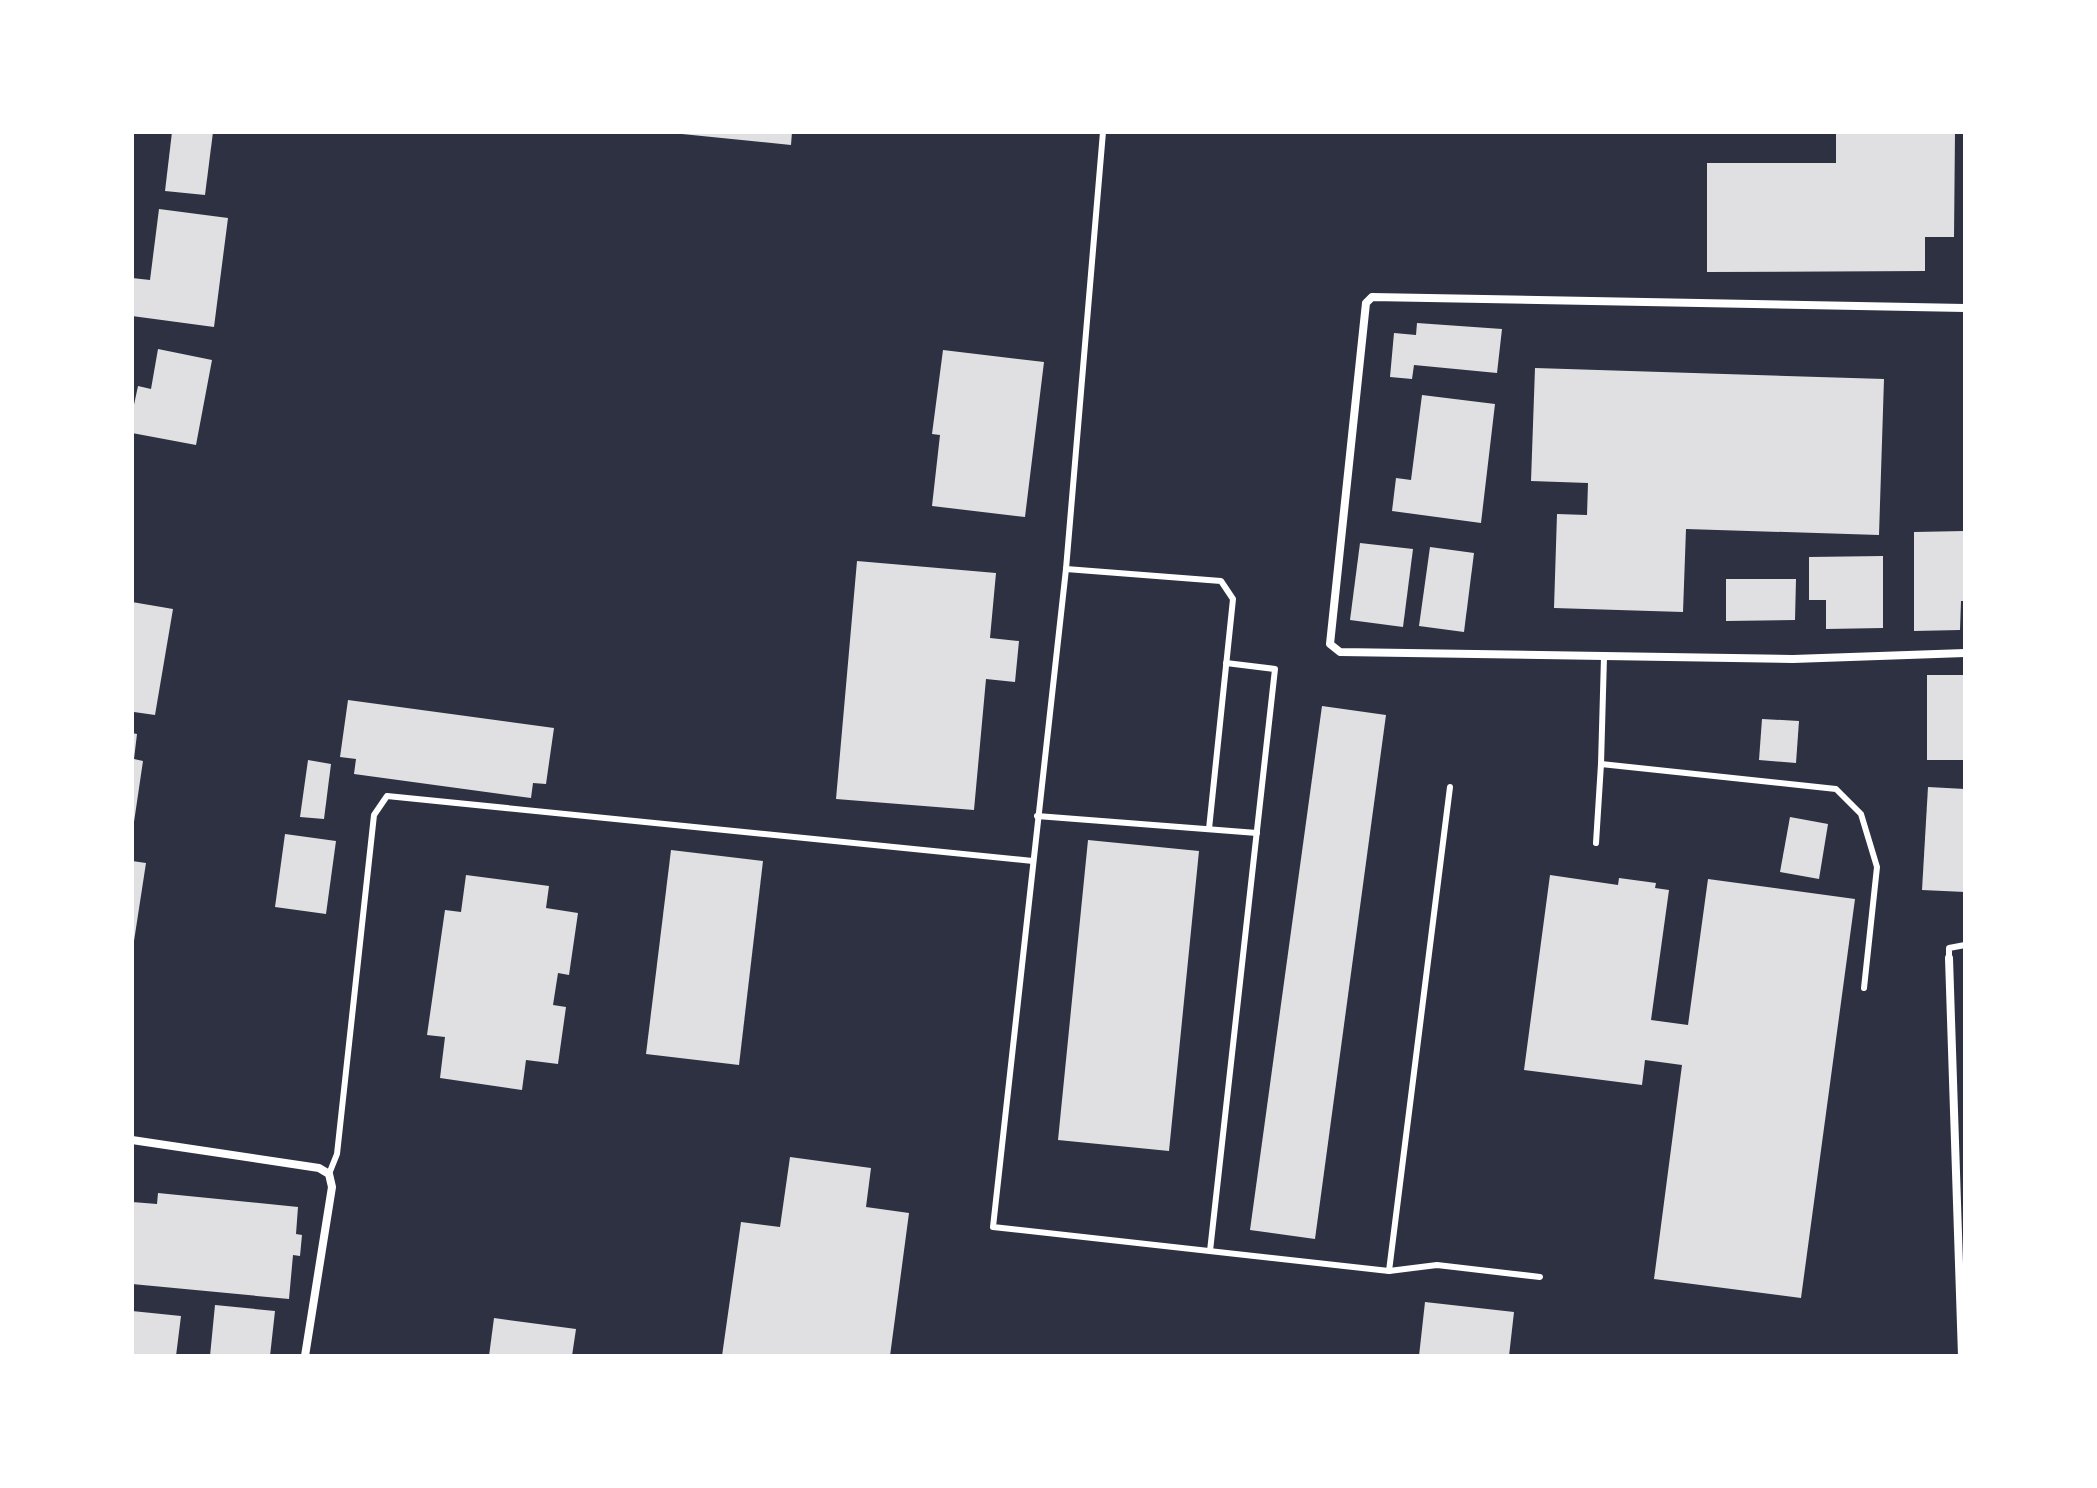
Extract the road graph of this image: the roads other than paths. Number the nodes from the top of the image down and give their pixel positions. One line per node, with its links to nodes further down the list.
1 (1103, 132): 3 (lane)
2 (1965, 308): 5 (street)
3 (1066, 569): 6 (lane); 9 (lane)
4 (1965, 653): 5 (street)
5 (1604, 657): 7 (lane)
6 (1226, 663): 10 (lane); 11 (lane)
7 (1601, 764): 12 (lane); 16 (lane)
8 (1450, 787): 20 (lane)
9 (1037, 816): 10 (lane); 13 (lane)
10 (1209, 829): 11 (lane)
11 (1257, 833): 19 (lane)
12 (1596, 843)
13 (1033, 861): 18 (lane); 19 (lane)
14 (1965, 945): 15 (lane)
15 (1949, 958): 23 (street)
16 (1864, 988)
17 (132, 1140): 18 (street)
18 (329, 1174): 22 (street)
19 (1210, 1251): 20 (lane)
20 (1389, 1271): 21 (lane)
21 (1540, 1277)
22 (305, 1356)
23 (1962, 1356)

